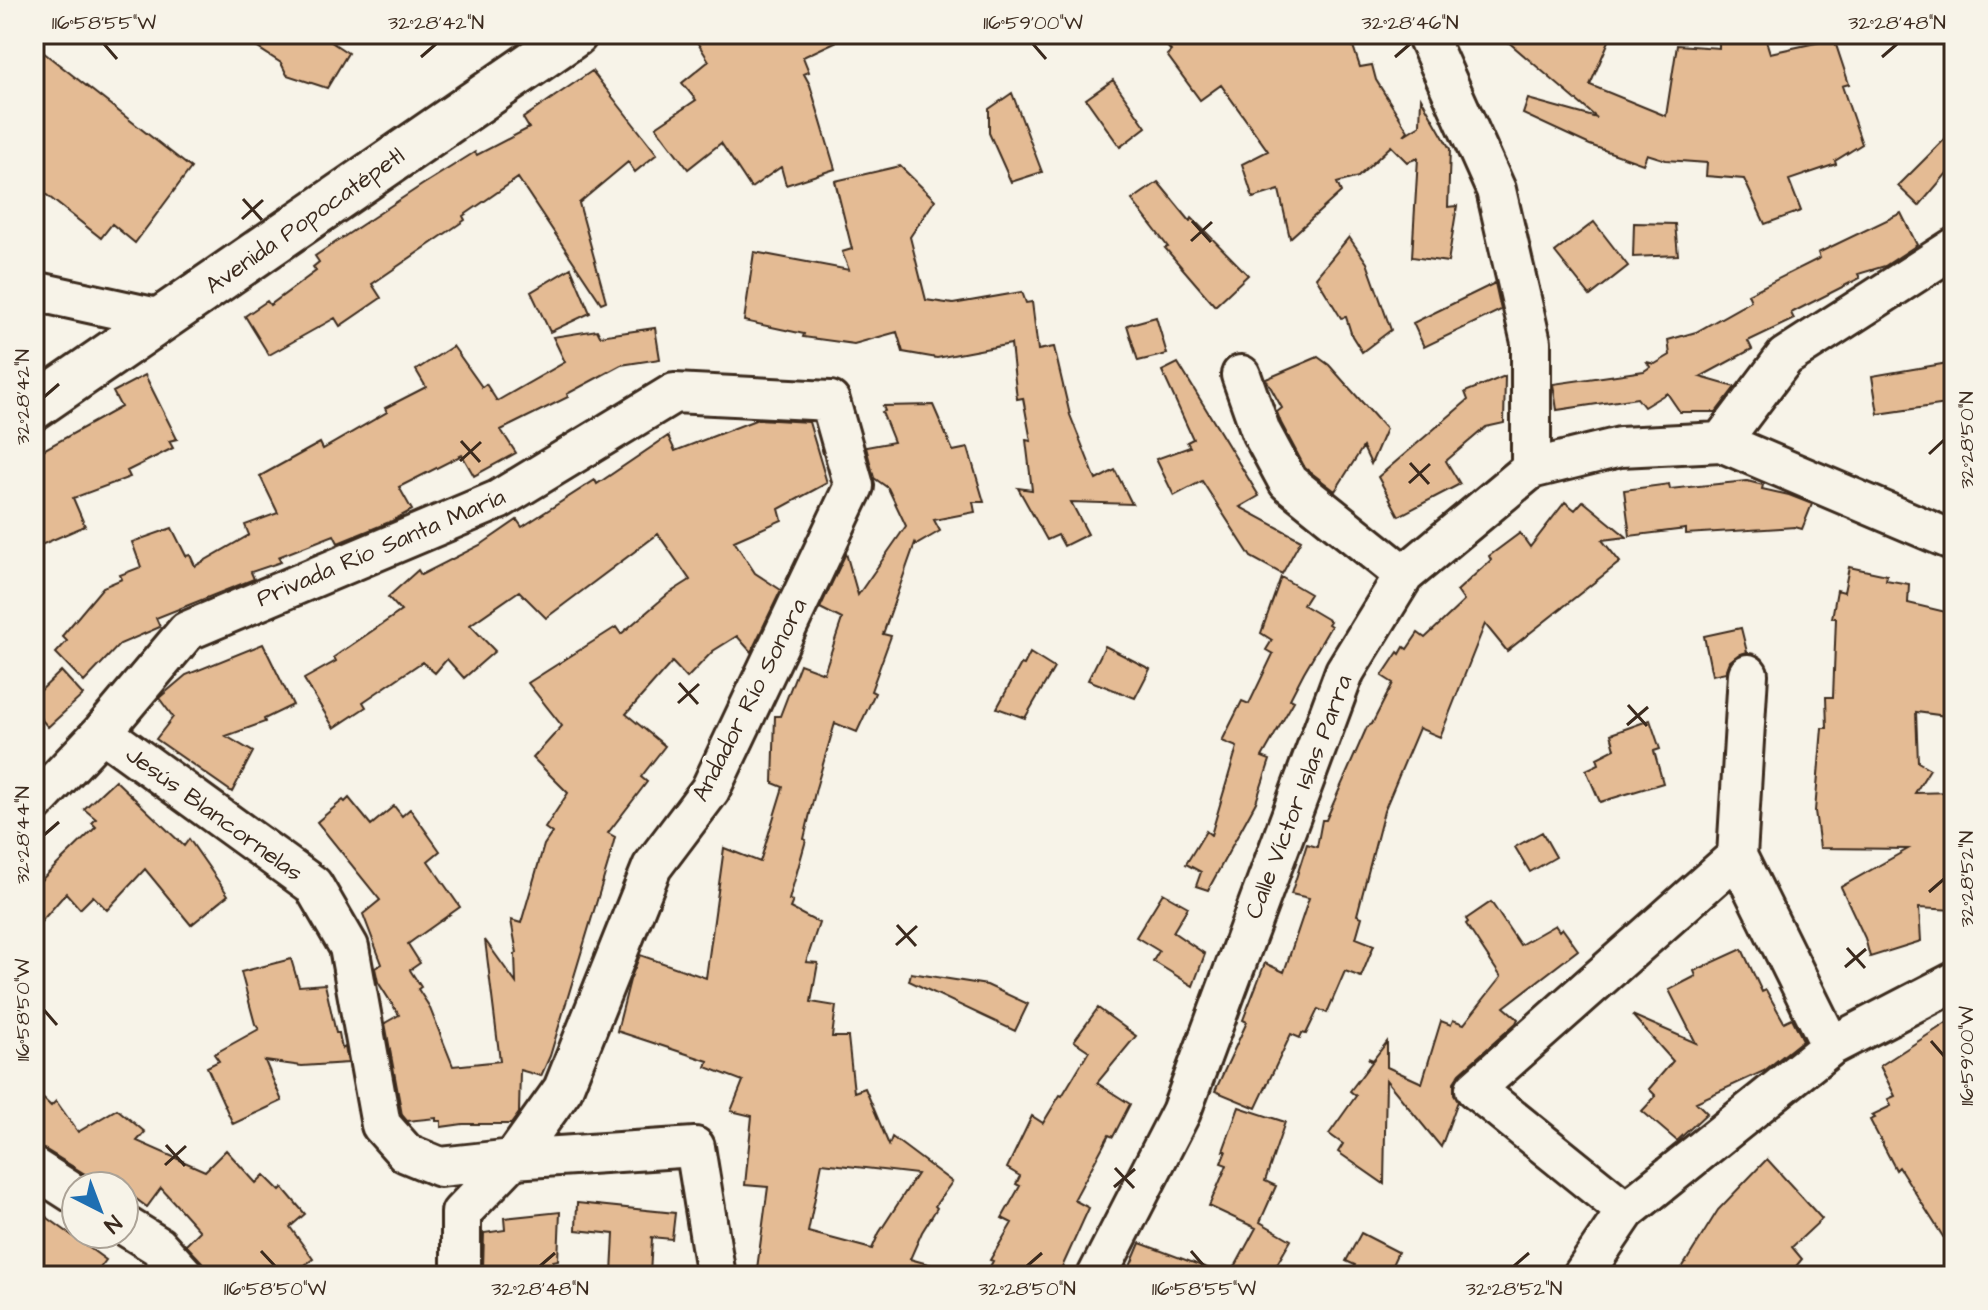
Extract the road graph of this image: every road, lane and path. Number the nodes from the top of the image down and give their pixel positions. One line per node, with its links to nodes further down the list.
1 (575, 34): 5 (main road, Avenida Popocatépetl)
2 (1426, 34): 10 (street)
3 (1954, 248): 9 (street)
4 (34, 291): 5 (street)
5 (162, 319): 8 (main road, Avenida Popocatépetl)
6 (1241, 375): 12 (street)
7 (830, 401): 14 (street, Privada Río Santa María); 19 (street, Andador Río Sonora)
8 (34, 407)
9 (1721, 442): 10 (street, Calle Víctor Islas Parra); 11 (street, Calle Víctor Islas Parra)
10 (1531, 469): 12 (street, Calle Víctor Islas Parra)
11 (1954, 541)
12 (1404, 575): 27 (street, Calle Víctor Islas Parra)
13 (1748, 674): 16 (street)
14 (102, 732): 15 (street, Privada Río Santa María); 19 (street, Jesús Blancornelas)
15 (34, 804)
16 (1737, 856): 18 (street); 22 (street)
17 (1954, 982): 18 (street)
18 (1831, 1046): 22 (street)
19 (513, 1159): 25 (street, Andador Río Sonora); 26 (street, Jesús Blancornelas)
20 (34, 1168): 21 (street)
21 (60, 1185)
22 (1626, 1211): 28 (street)
23 (140, 1235): 24 (street)
24 (185, 1276)
25 (461, 1276)
26 (716, 1276)
27 (1097, 1276)
28 (1582, 1276)

